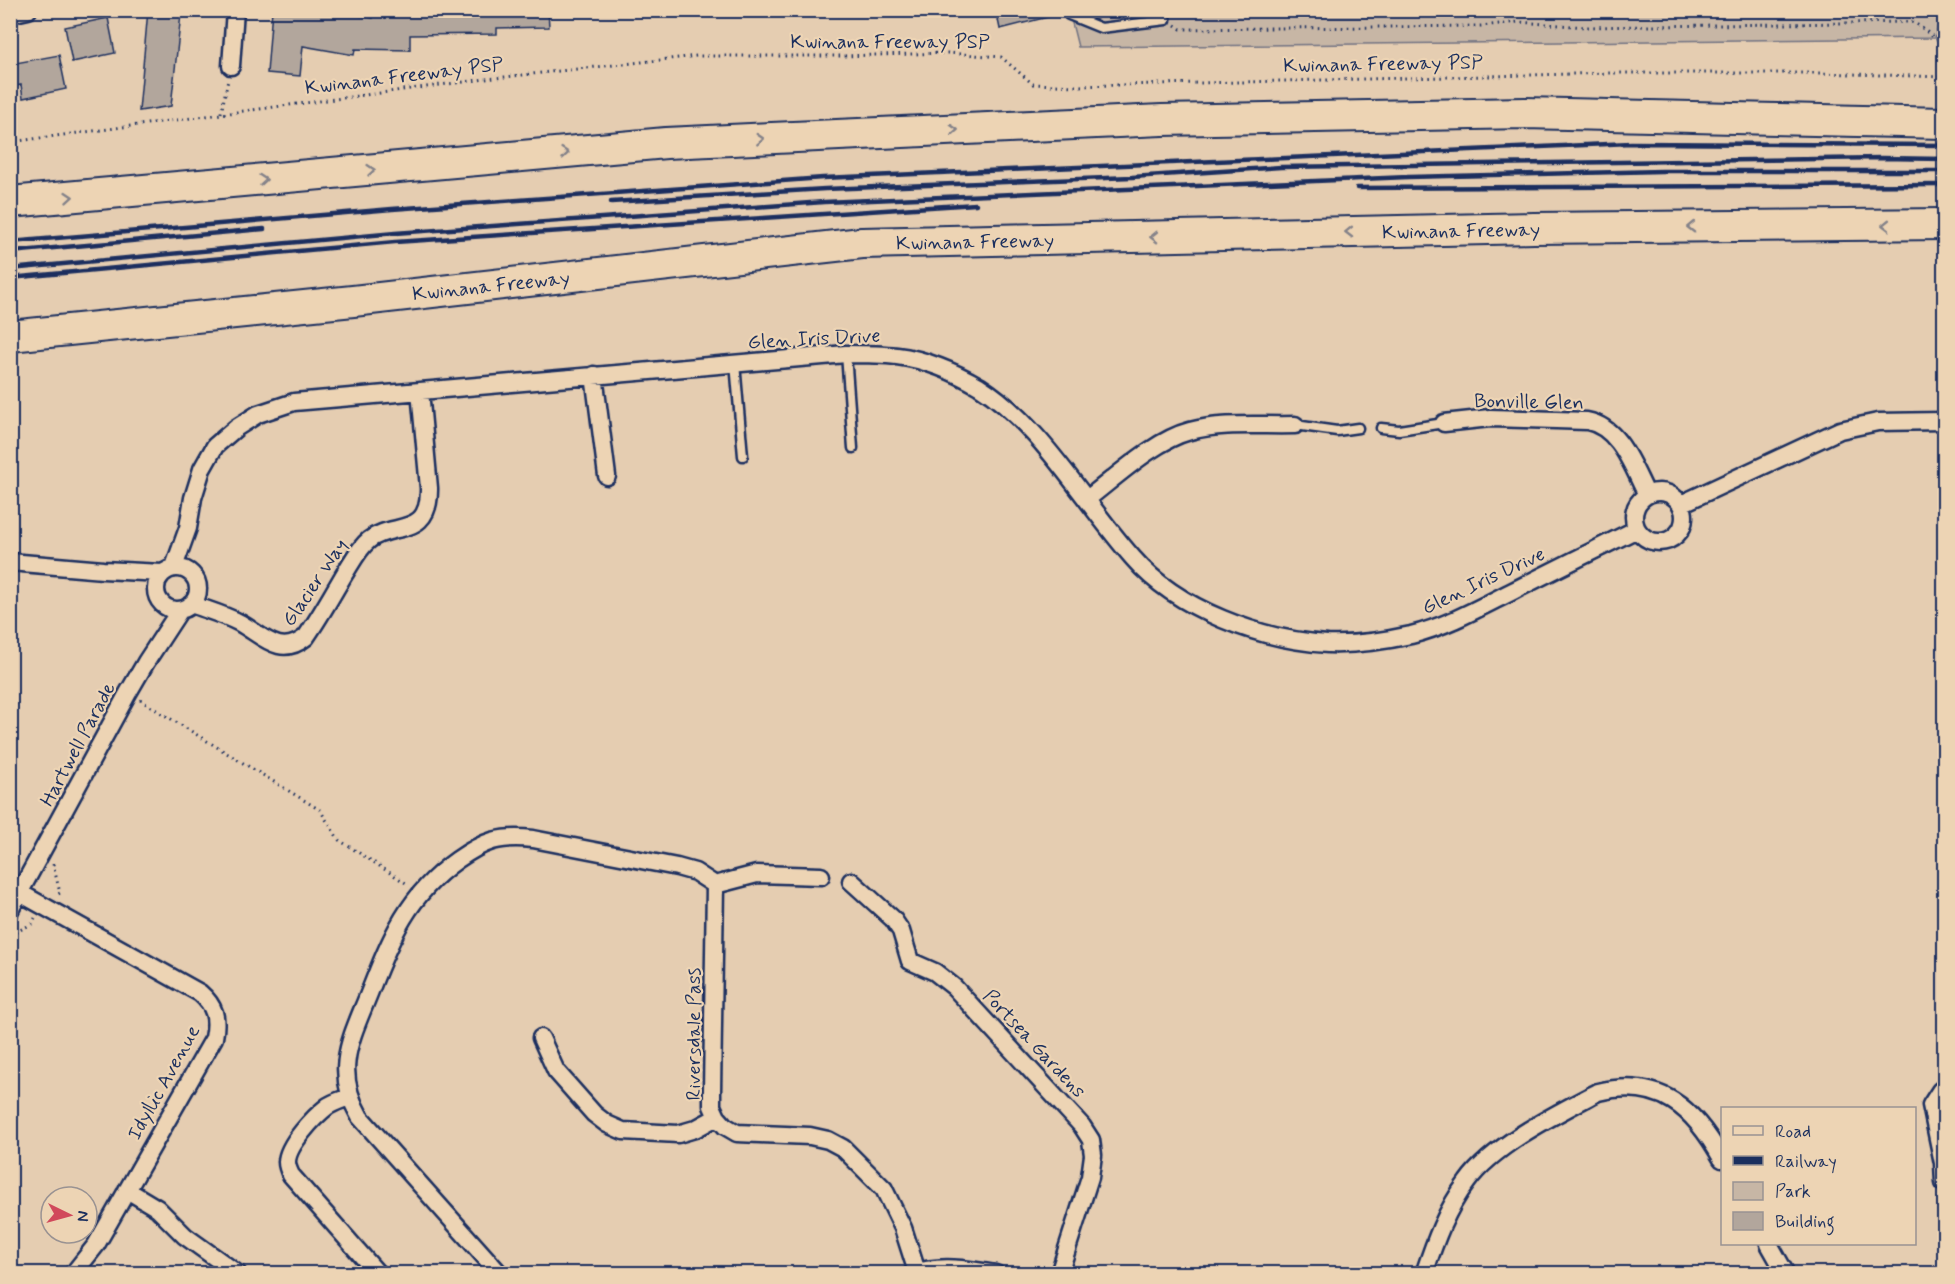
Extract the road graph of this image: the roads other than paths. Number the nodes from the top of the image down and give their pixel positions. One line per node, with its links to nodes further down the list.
1 (28, 10): 4 (street)
2 (236, 10): 6 (street)
3 (1067, 10): 5 (lane)
4 (10, 14)
5 (1166, 20)
6 (231, 66)
7 (1944, 123): 8 (highway, one-way to 7)
8 (10, 202)
9 (1944, 224): 10 (highway, Kwinana Freeway, one-way to 10)
10 (353, 301): 11 (highway, Kwinana Freeway); 12 (highway)
11 (10, 336)
12 (10, 349)
13 (846, 354): 14 (street, Glen Iris Drive); 22 (lane); 26 (street, Glen Iris Drive)
14 (735, 363): 15 (street, Glen Iris Drive); 23 (lane)
15 (594, 375): 16 (street, Glen Iris Drive); 24 (street)
16 (420, 391): 28 (street, Glen Iris Drive); 36 (street, Glacier Way)
17 (1944, 421): 27 (street)
18 (1444, 423): 21 (lane); 25 (street, Bonville Glen)
19 (1295, 425): 20 (lane); 26 (street)
20 (1358, 428)
21 (1381, 428)
22 (853, 448)
23 (743, 456)
24 (607, 476)
25 (1647, 495): 27 (street); 29 (street)
26 (1087, 499): 29 (street, Glen Iris Drive)
27 (1681, 504): 29 (street)
28 (188, 528): 32 (street); 33 (street)
29 (1637, 529)
30 (10, 562): 31 (street)
31 (103, 570): 32 (street); 34 (street)
32 (168, 570): 33 (street); 34 (street)
33 (195, 579): 35 (street); 36 (street, Glacier Way)
34 (156, 592): 35 (street)
35 (179, 607): 36 (street, Glacier Way); 40 (street, Hartwell Parade)
36 (221, 615)
37 (821, 876): 39 (street)
38 (851, 881): 56 (street, Portsea Gardens)
39 (715, 885): 44 (street); 45 (street, Riversdale Pass)
40 (20, 893): 41 (street, Hartwell Parade); 48 (street, Idyllic Avenue)
41 (10, 910)
42 (541, 1038): 45 (street)
43 (1944, 1088): 47 (street)
44 (350, 1096): 53 (street); 54 (street)
45 (717, 1117): 50 (street, Riversdale Pass)
46 (1721, 1157): 57 (street)
47 (1944, 1184)
48 (127, 1190): 51 (street, Idyllic Avenue); 52 (street)
49 (1770, 1245): 58 (street)
50 (914, 1273): 55 (street)
51 (73, 1274)
52 (238, 1274)
53 (378, 1274)
54 (500, 1274)
55 (996, 1274)
56 (1059, 1274)
57 (1424, 1274)
58 (1786, 1274)

